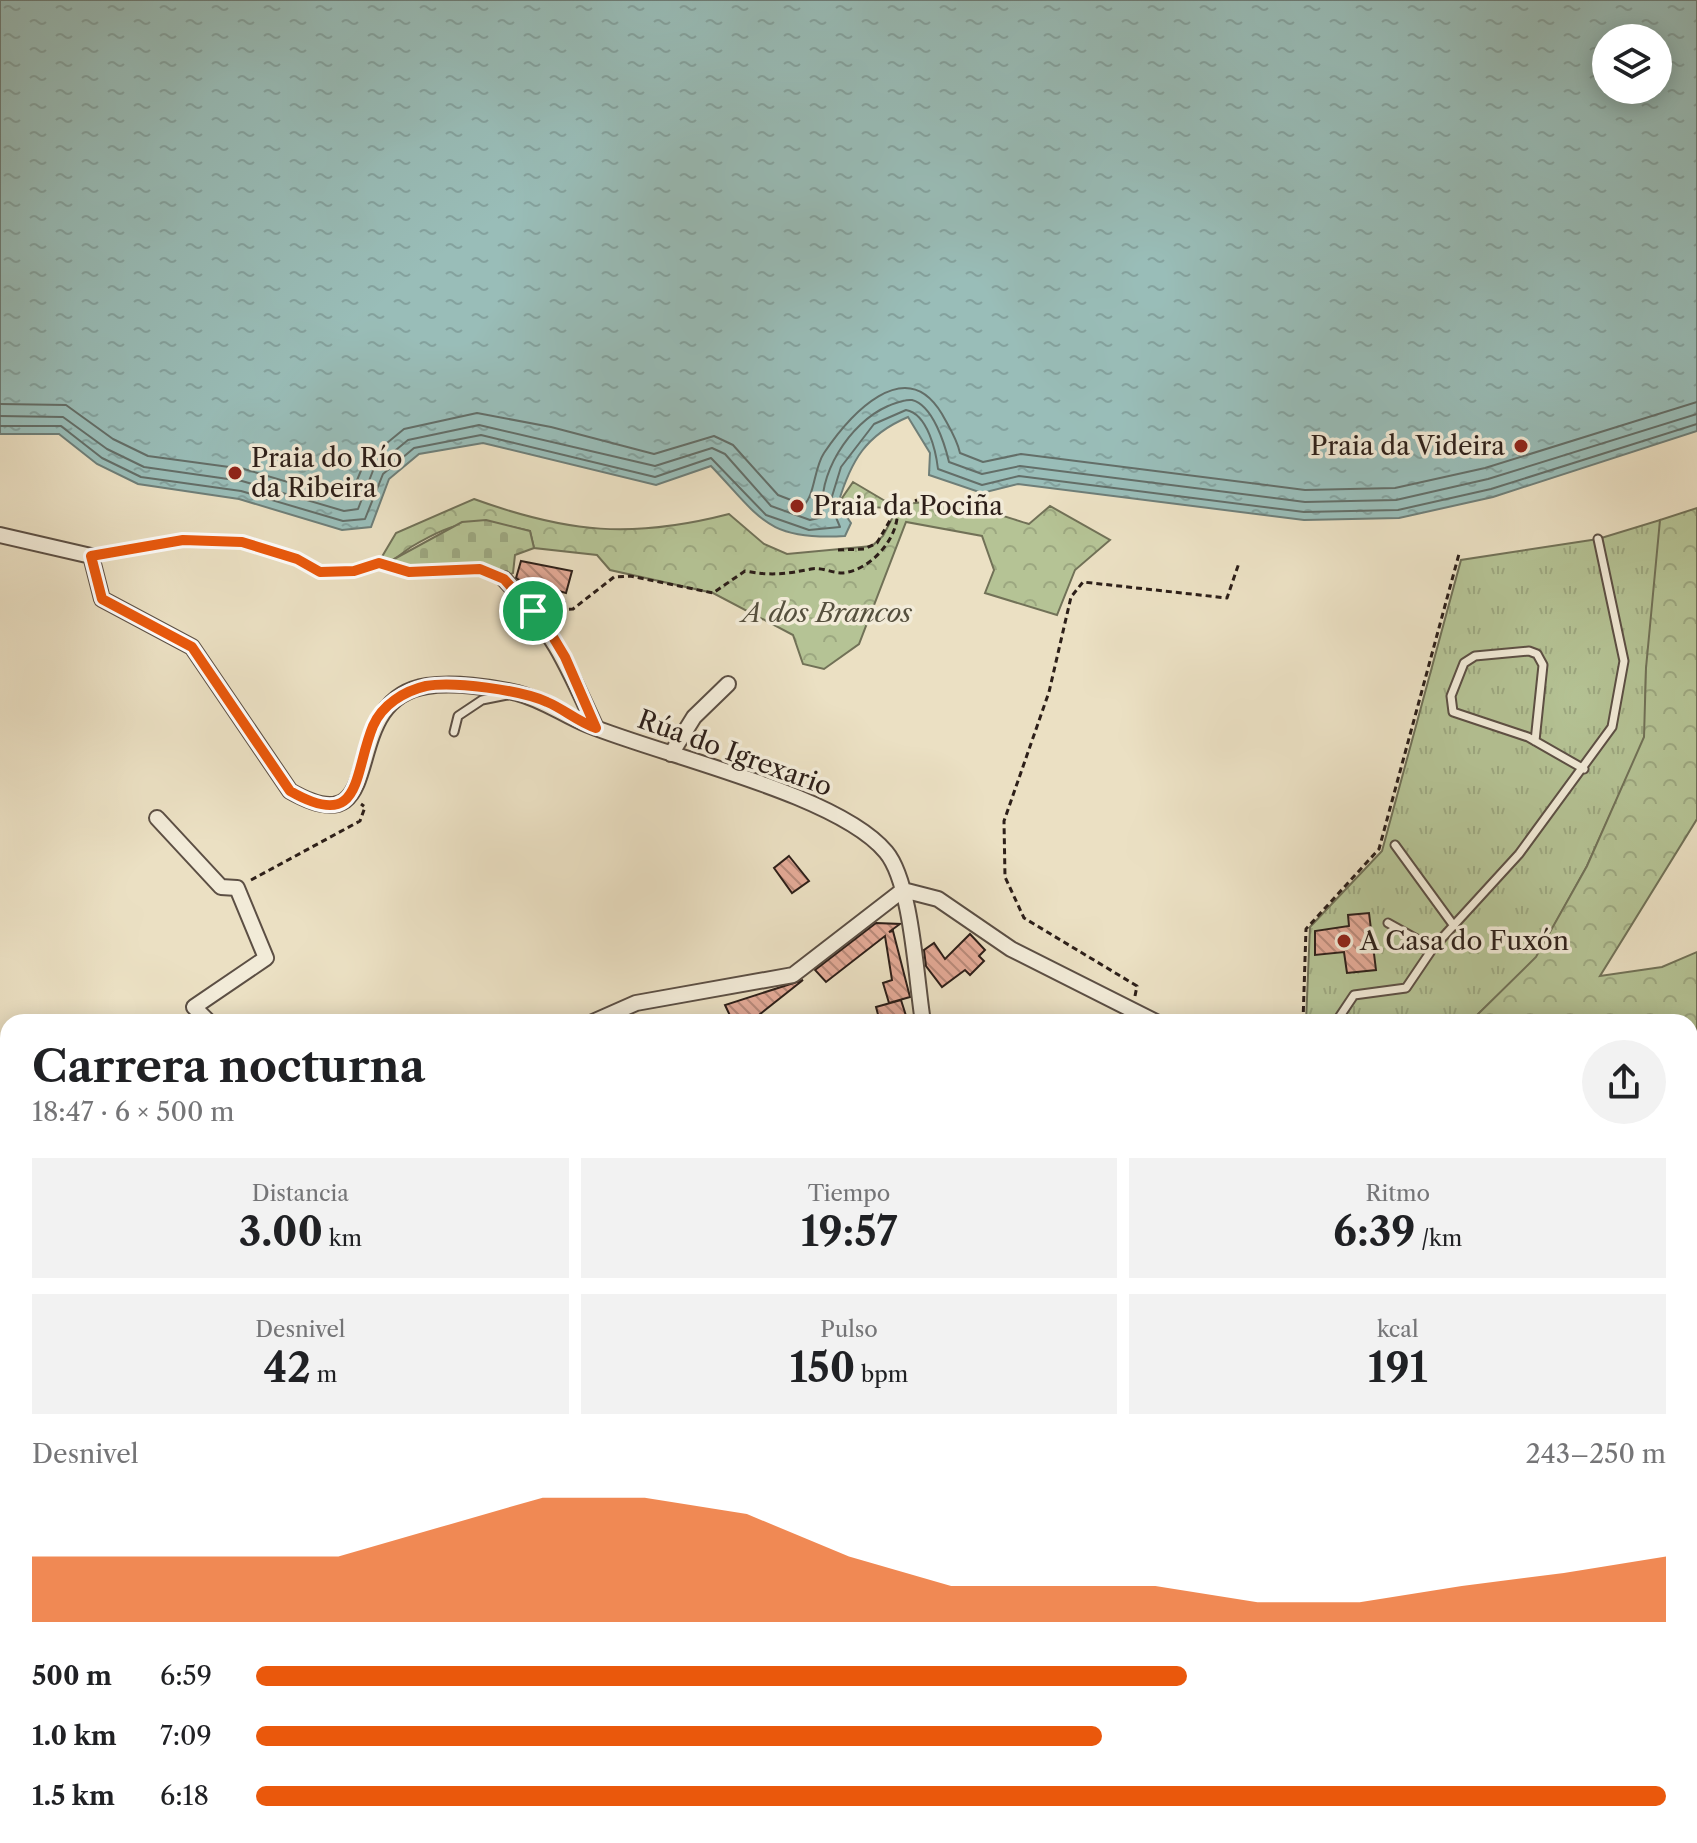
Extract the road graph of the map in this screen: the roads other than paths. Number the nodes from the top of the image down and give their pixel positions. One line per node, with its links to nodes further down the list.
1 (0, 535): 4 (street)
2 (1598, 539): 13 (lane)
3 (183, 540): 4 (lane)
4 (91, 556): 8 (street, Rúa do Igrexario)
5 (379, 563): 6 (lane)
6 (504, 579): 9 (street)
7 (728, 684): 12 (street)
8 (517, 693): 9 (street, Rúa do Igrexario); 10 (lane)
9 (596, 728): 12 (street, Rúa do Igrexario)
10 (454, 732)
11 (1535, 741): 11 (lane); 13 (lane)
12 (671, 754): 16 (street, Rúa do Igrexario)
13 (1584, 769): 18 (lane)
14 (157, 818): 20 (street)
15 (1395, 845): 18 (lane)
16 (903, 890): 21 (street); 22 (street, Rúa do Igrexario); 23 (street)
17 (1388, 923): 19 (lane)
18 (1454, 926): 19 (lane)
19 (1433, 948): 24 (lane)
20 (201, 1014)
21 (611, 1014)
22 (922, 1014)
23 (1143, 1014)
24 (1341, 1014)

